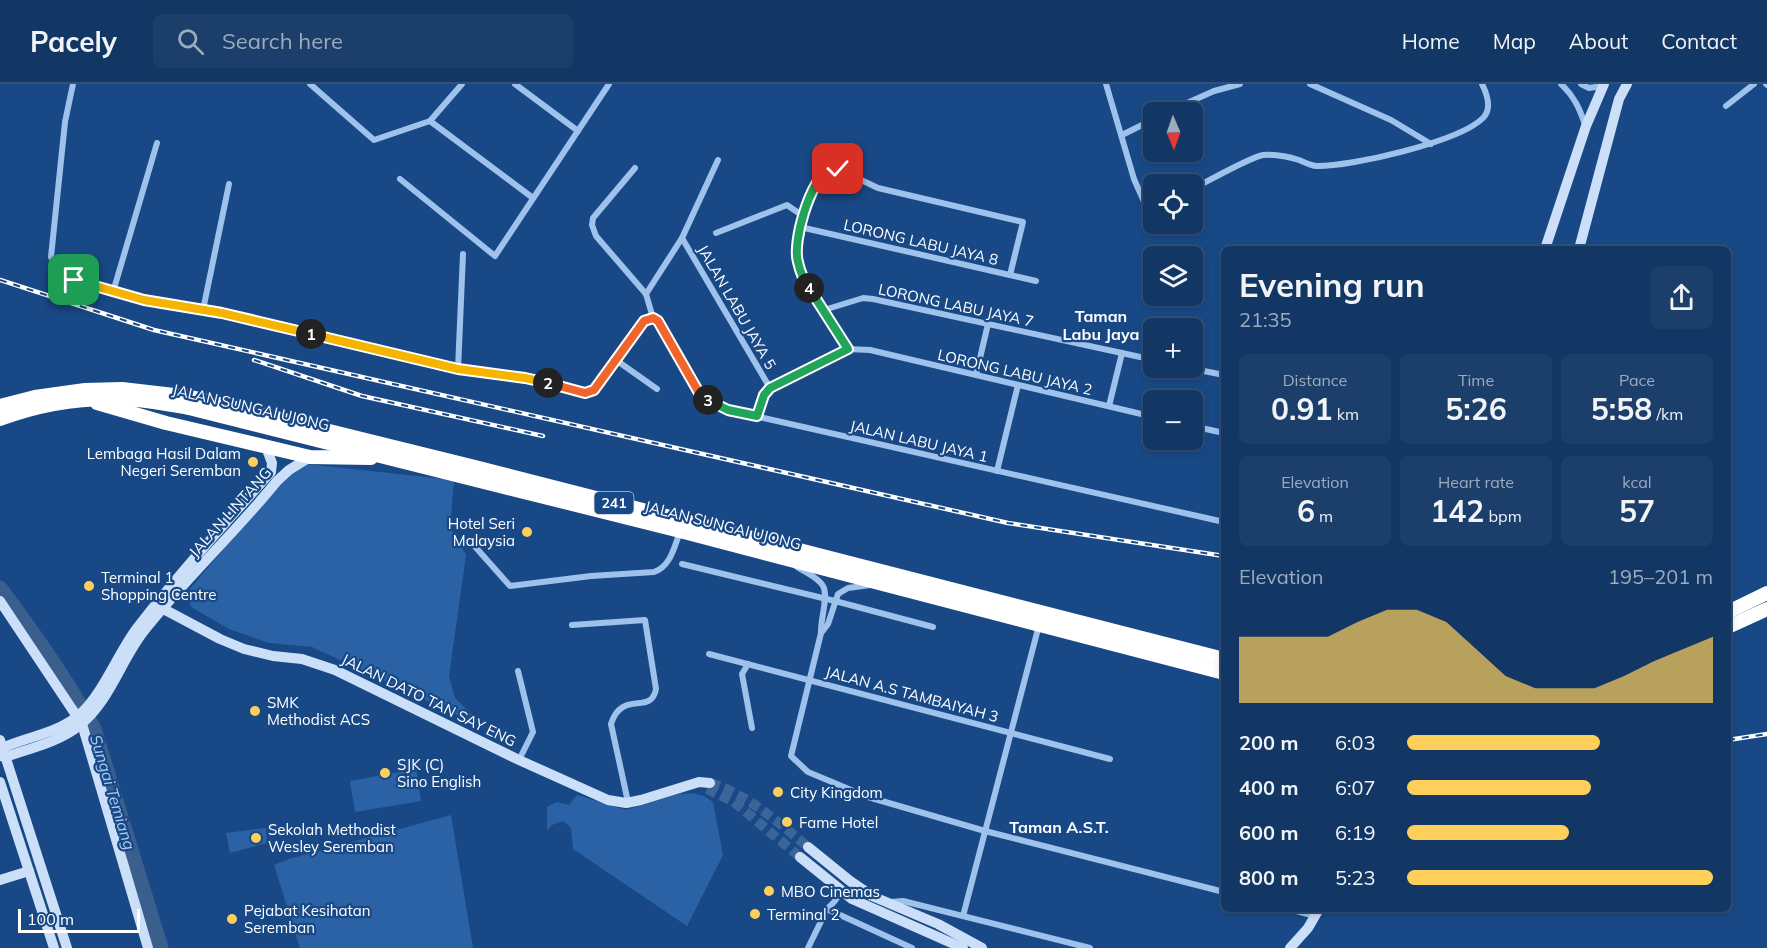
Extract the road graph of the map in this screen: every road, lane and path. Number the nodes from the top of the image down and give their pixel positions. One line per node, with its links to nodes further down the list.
1 (73, 84): 40 (street)
2 (311, 84): 17 (street)
3 (462, 84): 17 (street)
4 (516, 84): 20 (street)
5 (609, 84): 20 (street)
6 (1106, 84): 21 (street)
7 (1240, 84): 15 (street)
8 (1310, 84): 23 (street)
9 (1482, 84): 23 (street)
10 (1561, 84): 19 (street)
11 (1581, 84): 14 (street)
12 (1627, 84): 36 (street)
13 (1754, 84): 16 (street)
14 (1603, 85): 19 (street)
15 (1189, 102)
16 (1726, 106)
17 (430, 121): 29 (street)
18 (1143, 124): 21 (street)
19 (1586, 126): 35 (street)
20 (578, 131): 29 (street)
21 (1122, 135): 30 (street)
22 (157, 143): 40 (street)
23 (1431, 144): 28 (street)
24 (718, 160): 34 (street)
25 (635, 168): 41 (street)
26 (399, 179): 29 (street)
27 (229, 184): 42 (street)
28 (1203, 184)
29 (534, 198)
30 (1143, 199)
31 (803, 216): 32 (street); 33 (street); 38 (street)
32 (800, 227): 38 (street, LORONG LABU JAYA 8); 43 (street)
33 (716, 233)
34 (682, 238): 41 (street); 55 (street, JALAN LABU JAYA 5)
35 (1546, 246)
36 (1580, 246)
37 (463, 254): 50 (street)
38 (1010, 275): 39 (street, LORONG LABU JAYA 8)
39 (1036, 281)
40 (113, 292): 42 (street)
41 (646, 294): 44 (street, JALAN LABU JAYA 1)
42 (202, 310): 50 (street)
43 (824, 310): 45 (street, LORONG LABU JAYA 7); 46 (street)
44 (653, 318): 49 (street); 61 (street, JALAN LABU JAYA 1)
45 (988, 324): 47 (street, LORONG LABU JAYA 7); 53 (street)
46 (848, 349): 53 (street, LORONG LABU JAYA 2); 55 (street)
47 (1122, 353): 48 (street, LORONG LABU JAYA 7); 59 (street)
48 (1143, 358)
49 (616, 360): 50 (street); 56 (street)
50 (458, 369)
51 (1203, 371): 52 (street)
52 (1221, 374)
53 (976, 375): 54 (street, LORONG LABU JAYA 2)
54 (1018, 385): 59 (street, LORONG LABU JAYA 2); 68 (street)
55 (770, 388): 61 (street)
56 (657, 389)
57 (86, 400): 62 (highway, JALAN SUNGAI UJONG / 241); 65 (highway); 67 (highway, JALAN SUNGAI UJONG / 241)
58 (0, 406): 90 (highway, JALAN SUNGAI UJONG / 241)
59 (1109, 406): 60 (street, LORONG LABU JAYA 2)
60 (1143, 414)
61 (757, 416): 68 (street, JALAN LABU JAYA 1)
62 (0, 419)
63 (1203, 428): 64 (street)
64 (1221, 432)
65 (266, 447): 66 (highway); 69 (street, JALAN LINTANG)
66 (310, 457): 67 (highway); 70 (street, JALAN LINTANG)
67 (391, 458): 72 (highway, JALAN SUNGAI UJONG / 241)
68 (997, 471): 71 (street, JALAN LABU JAYA 1)
69 (251, 495): 70 (street); 81 (street, JALAN LINTANG)
70 (261, 501): 81 (street, JALAN LINTANG)
71 (1221, 521)
72 (680, 531): 73 (street); 74 (highway, JALAN SUNGAI UJONG / 241)
73 (470, 541)
74 (787, 559): 76 (highway, JALAN SUNGAI UJONG / 241); 78 (street)
75 (682, 564): 78 (street)
76 (883, 584): 80 (street); 84 (highway, JALAN SUNGAI UJONG / 241)
77 (1767, 593): 83 (highway)
78 (825, 598): 80 (street); 88 (street)
79 (0, 601): 95 (street)
80 (835, 601): 87 (street); 88 (street)
81 (160, 607): 95 (street, JALAN LINTANG); 100 (street, JALAN DATO TAN SAY ENG)
82 (1767, 609): 86 (highway)
83 (1731, 611)
84 (1039, 624): 93 (highway, JALAN SUNGAI UJONG / 241); 97 (street)
85 (572, 625): 103 (street)
86 (1731, 626)
87 (933, 627)
88 (821, 633): 94 (street)
89 (709, 654): 91 (street, JALAN A.S TAMBAIYAH 3)
90 (1221, 658)
91 (748, 664): 94 (street, JALAN A.S TAMBAIYAH 3); 96 (street)
92 (518, 671): 100 (street)
93 (1221, 672)
94 (809, 680): 97 (street, JALAN A.S TAMBAIYAH 3); 104 (street)
95 (82, 718): 98 (street, JALAN LINTANG); 118 (street)
96 (752, 728)
97 (1010, 732): 99 (street, JALAN A.S TAMBAIYAH 3); 104 (street)
98 (2, 750): 117 (street)
99 (1110, 759)
100 (519, 760): 103 (street, JALAN DATO TAN SAY ENG)
101 (0, 782): 107 (street)
102 (709, 786): 103 (street, JALAN DATO TAN SAY ENG)
103 (628, 802)
104 (985, 831): 109 (street); 114 (street)
105 (808, 847): 111 (street)
106 (800, 857): 110 (street)
107 (29, 871): 108 (street); 116 (street)
108 (0, 880)
109 (1221, 891)
110 (841, 892): 112 (street); 121 (street)
111 (885, 903): 114 (street); 122 (street)
112 (827, 909): 119 (street); 120 (street)
113 (1317, 912): 115 (street)
114 (963, 916): 123 (street)
115 (1298, 944): 124 (street)
116 (54, 948)
117 (67, 948)
118 (148, 948)
119 (808, 948)
120 (912, 948)
121 (963, 948)
122 (982, 948)
123 (1090, 948)
124 (1290, 948)

